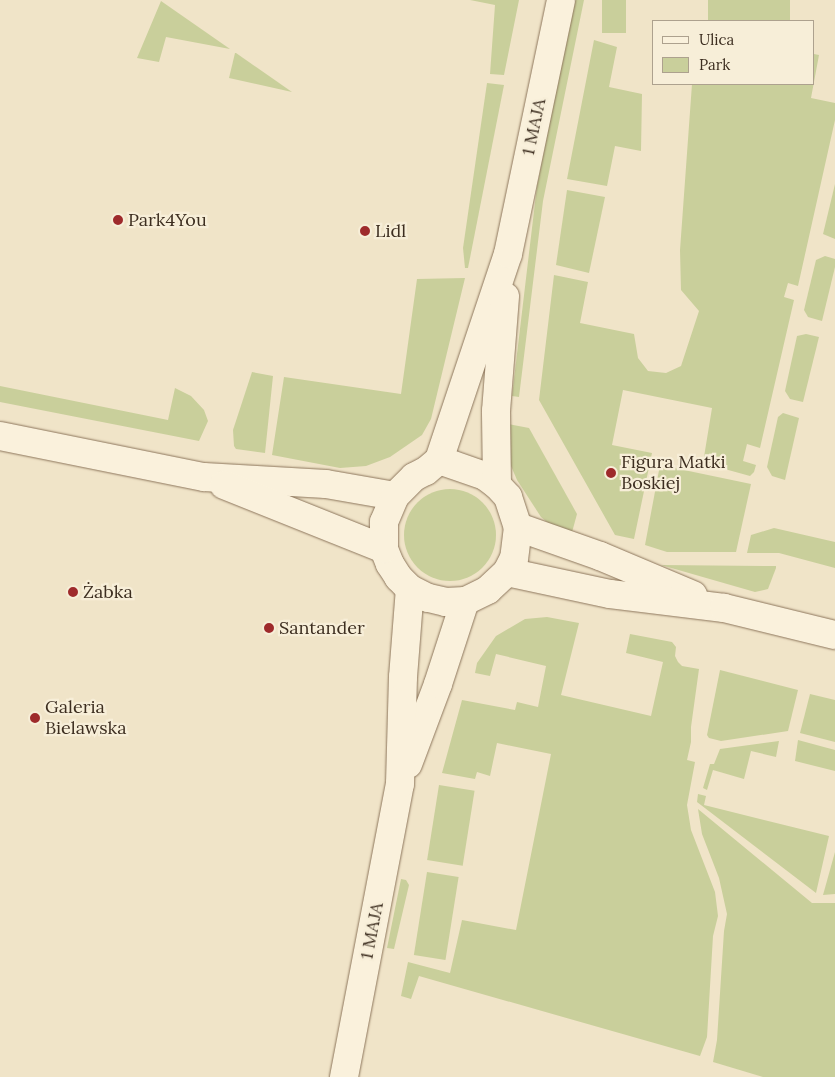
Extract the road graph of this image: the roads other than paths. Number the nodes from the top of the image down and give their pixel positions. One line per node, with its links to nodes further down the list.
1 (560, 0): 2 (street, 1 MAJA)
2 (508, 254): 4 (street, 1 MAJA); 6 (street, 1 MAJA)
3 (0, 436): 5 (street)
4 (440, 460): 6 (street); 7 (street)
5 (204, 477): 7 (street); 9 (street)
6 (497, 485): 8 (street)
7 (395, 496): 9 (street)
8 (518, 527): 10 (street); 13 (street)
9 (384, 549): 11 (street)
10 (507, 572): 12 (street); 13 (street)
11 (410, 589): 12 (street); 15 (street, 1 MAJA)
12 (465, 601): 15 (street, 1 MAJA)
13 (724, 608): 14 (street)
14 (835, 635)
15 (400, 784): 16 (street, 1 MAJA)
16 (344, 1077)

